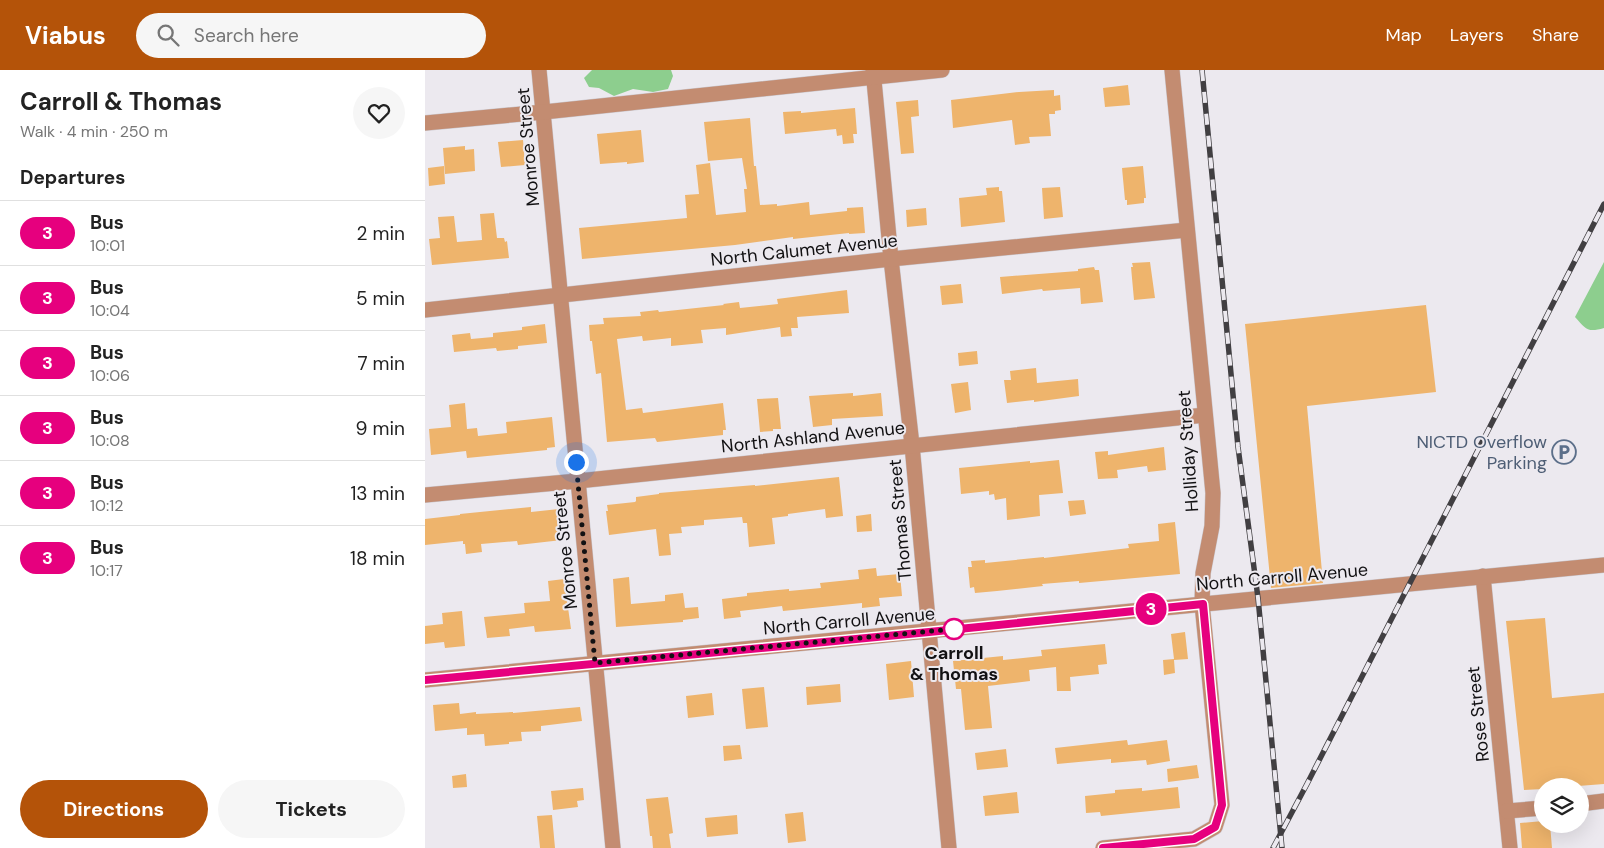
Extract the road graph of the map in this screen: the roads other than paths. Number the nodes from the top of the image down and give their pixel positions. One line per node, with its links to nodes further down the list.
1 (539, 70): 5 (street, Monroe Street)
2 (943, 70): 4 (street)
3 (1172, 70): 7 (street, Holliday Street)
4 (873, 74): 5 (street); 8 (street, Thomas Street)
5 (544, 112): 6 (street); 9 (street, Monroe Street)
6 (425, 122)
7 (1187, 230): 8 (street, North Calumet Avenue); 11 (street, Holliday Street)
8 (891, 259): 9 (street, North Calumet Avenue); 12 (street, Thomas Street)
9 (560, 296): 10 (street, North Calumet Avenue); 13 (street, Monroe Street)
10 (425, 310)
11 (1205, 415): 12 (street, North Ashland Avenue); 17 (street, Holliday Street)
12 (911, 445): 13 (street, North Ashland Avenue); 18 (street, Thomas Street)
13 (578, 481): 14 (street, North Ashland Avenue); 19 (street, Monroe Street)
14 (425, 495)
15 (1604, 565): 16 (street, North Carroll Avenue)
16 (1483, 576): 17 (street, North Carroll Avenue); 24 (street, Rose Street)
17 (1203, 604): 18 (street, North Carroll Avenue); 27 (street, Holliday Street)
18 (929, 632): 19 (street, North Carroll Avenue); 26 (street, Thomas Street)
19 (595, 663): 20 (street, North Carroll Avenue); 25 (street, Monroe Street)
20 (425, 680)
21 (1604, 801): 22 (street)
22 (1589, 803)
23 (1534, 809): 24 (street)
24 (1507, 811): 28 (street, Rose Street)
25 (613, 848)
26 (949, 848)
27 (1103, 848)
28 (1510, 848)

